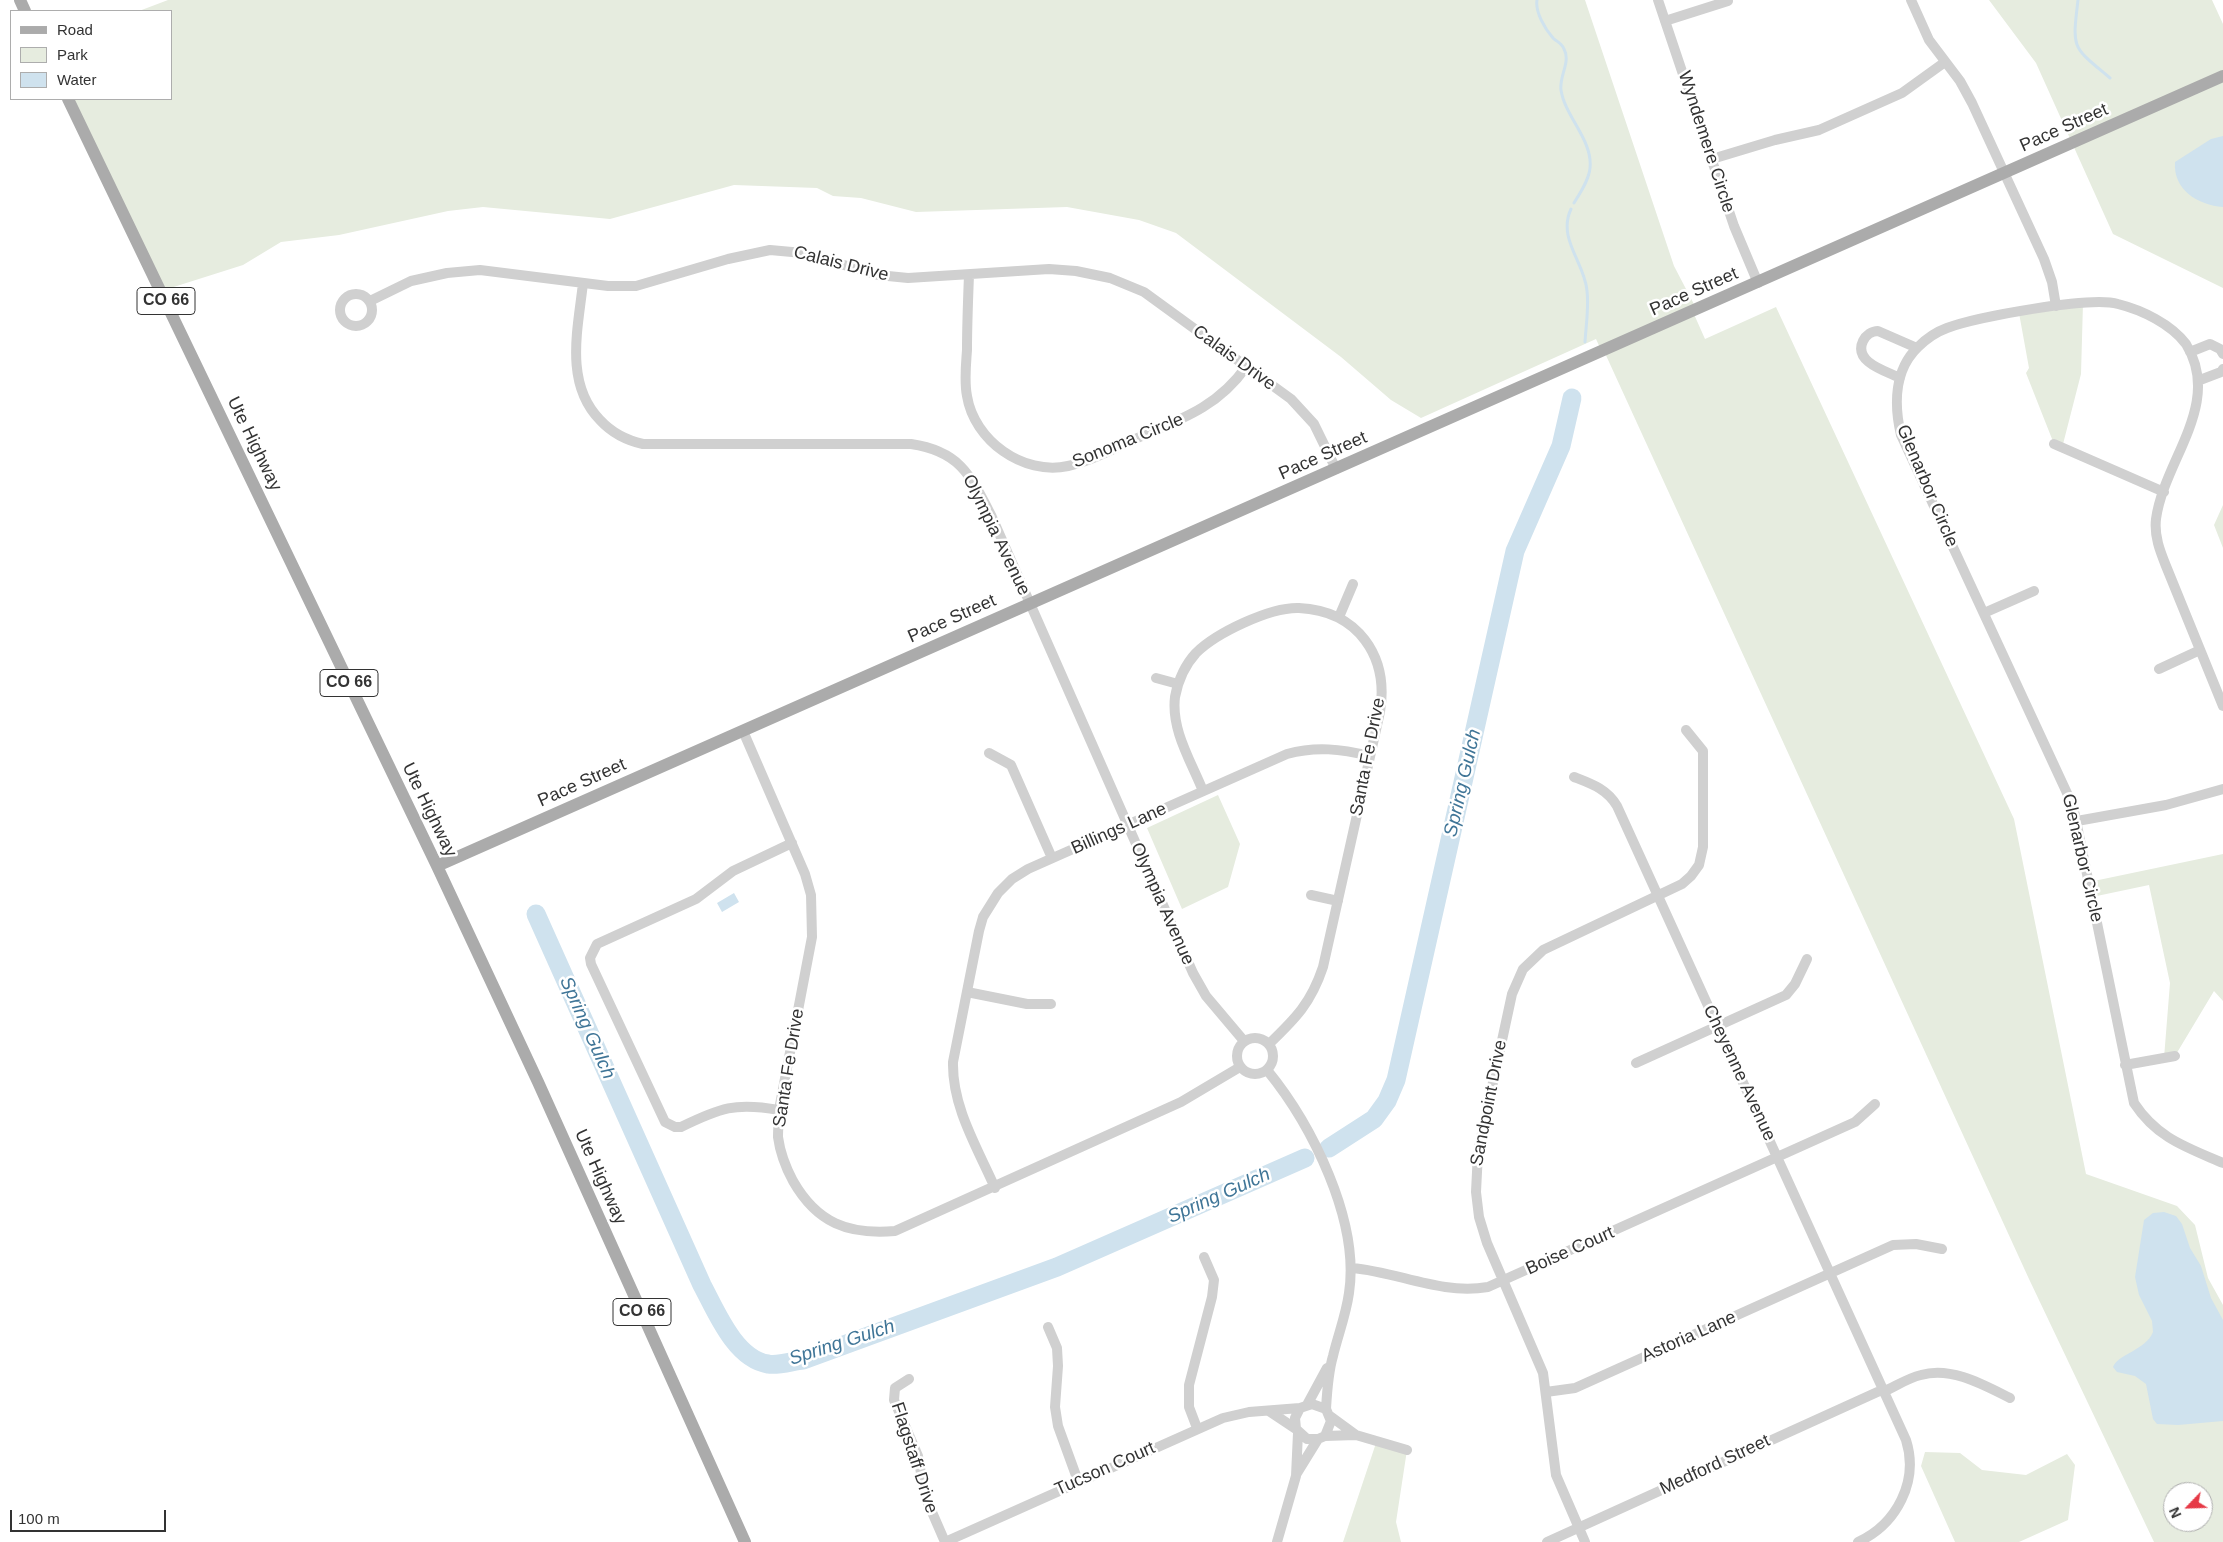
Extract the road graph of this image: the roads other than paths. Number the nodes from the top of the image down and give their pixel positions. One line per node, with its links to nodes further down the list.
1 (1658, 0): 4 (street, Wyndemere Circle)
2 (1911, 0): 5 (street)
3 (1728, 1): 4 (street)
4 (1665, 21): 8 (street, Wyndemere Circle)
5 (1945, 62): 8 (street); 9 (street)
6 (2223, 76): 9 (main road, Pace Street)
7 (68, 100): 46 (main road, Ute Highway / CO 66)
8 (1712, 159): 11 (street, Wyndemere Circle)
9 (2004, 173): 11 (main road, Pace Street); 14 (street)
10 (969, 275): 12 (street, Calais Drive); 18 (street, Calais Drive); 18 (street, Sonoma Circle)
11 (1758, 282): 23 (main road, Pace Street)
12 (583, 283): 13 (street, Calais Drive); 27 (street, Olympia Avenue)
13 (370, 301)
14 (2056, 306): 15 (street, Glenarbor Circle); 16 (street, Glenarbor Circle)
15 (1917, 348): 20 (street, Glenarbor Circle); 20 (street)
16 (2190, 352): 17 (street); 21 (street, Glenarbor Circle)
17 (2223, 354)
18 (1246, 366): 23 (street, Calais Drive)
19 (2223, 369): 21 (street)
20 (1900, 378): 28 (street, Glenarbor Circle)
21 (2200, 380): 24 (street, Glenarbor Circle)
22 (2054, 444): 24 (street)
23 (1336, 469): 27 (main road, Pace Street)
24 (2164, 492): 30 (street, Glenarbor Circle)
25 (1353, 584): 29 (street)
26 (2034, 591): 28 (street)
27 (1030, 604): 36 (main road, Pace Street); 43 (street, Olympia Avenue)
28 (1984, 613): 42 (street, Glenarbor Circle)
29 (1339, 617): 33 (street, Santa Fe Drive); 38 (street, Santa Fe Drive)
30 (2200, 650): 31 (street); 34 (street, Glenarbor Circle)
31 (2159, 668)
32 (1156, 678): 33 (street)
33 (1178, 684): 41 (street, Santa Fe Drive)
34 (2223, 706)
35 (1686, 730): 48 (street, Sandpoint Drive)
36 (743, 731): 44 (street, Santa Fe Drive); 46 (main road, Pace Street)
37 (989, 753): 45 (street)
38 (1370, 756): 41 (street, Billings Lane); 49 (street, Santa Fe Drive)
39 (1574, 777): 48 (street, Cheyenne Avenue)
40 (2223, 789): 42 (street)
41 (1203, 791): 43 (street, Billings Lane)
42 (2077, 821): 58 (street, Glenarbor Circle)
43 (1128, 826): 45 (street, Billings Lane); 54 (street, Olympia Avenue)
44 (792, 843): 62 (street, Santa Fe Drive); 62 (street)
45 (1052, 858): 51 (street, Billings Lane)
46 (437, 866): 88 (main road, Ute Highway / CO 66)
47 (1311, 895): 49 (street)
48 (1659, 896): 53 (street, Cheyenne Avenue); 70 (street, Sandpoint Drive)
49 (1338, 901): 55 (street, Santa Fe Drive)
50 (1807, 959): 53 (street)
51 (967, 992): 52 (street); 65 (street, Billings Lane)
52 (1051, 1004)
53 (1718, 1026): 57 (street); 63 (street, Cheyenne Avenue)
54 (1244, 1041): 55 (street); 59 (street)
55 (1269, 1044): 60 (street)
56 (2175, 1056): 58 (street)
57 (1636, 1063)
58 (2125, 1065): 64 (street, Glenarbor Circle)
59 (1240, 1067): 60 (street); 65 (street, Santa Fe Drive)
60 (1267, 1070): 68 (street)
61 (1875, 1104): 63 (street, Boise Court)
62 (779, 1110): 65 (street, Santa Fe Drive)
63 (1777, 1156): 69 (street, Cheyenne Avenue); 70 (street, Boise Court)
64 (2223, 1163)
65 (995, 1188)
66 (1942, 1248): 69 (street, Astoria Lane)
67 (1204, 1257): 80 (street)
68 (1352, 1268): 70 (street, Boise Court); 72 (street)
69 (1830, 1272): 74 (street, Cheyenne Avenue); 75 (street, Astoria Lane)
70 (1504, 1281): 75 (street, Sandpoint Drive)
71 (1048, 1327): 86 (street)
72 (1332, 1359): 77 (street); 79 (street)
73 (909, 1379): 89 (street, Flagstaff Drive)
74 (1884, 1390): 76 (street, Medford Street); 87 (street, Medford Street); 93 (street, Cheyenne Avenue)
75 (1546, 1392): 87 (street, Sandpoint Drive)
76 (2010, 1398)
77 (1304, 1406): 78 (street, Tucson Court); 79 (street); 81 (street)
78 (1268, 1411): 80 (street, Tucson Court); 81 (street)
79 (1328, 1413): 82 (street); 83 (street)
80 (1197, 1428): 86 (street, Tucson Court)
81 (1297, 1431): 83 (street); 85 (street)
82 (1356, 1435): 83 (street); 84 (street)
83 (1321, 1438): 85 (street)
84 (1407, 1450)
85 (1296, 1476): 90 (street)
86 (1078, 1482): 89 (street, Tucson Court)
87 (1579, 1528): 91 (street, Medford Street); 92 (street, Sandpoint Drive)
88 (745, 1542)
89 (945, 1542)
90 (1277, 1542)
91 (1547, 1542)
92 (1585, 1542)
93 (1858, 1542)

